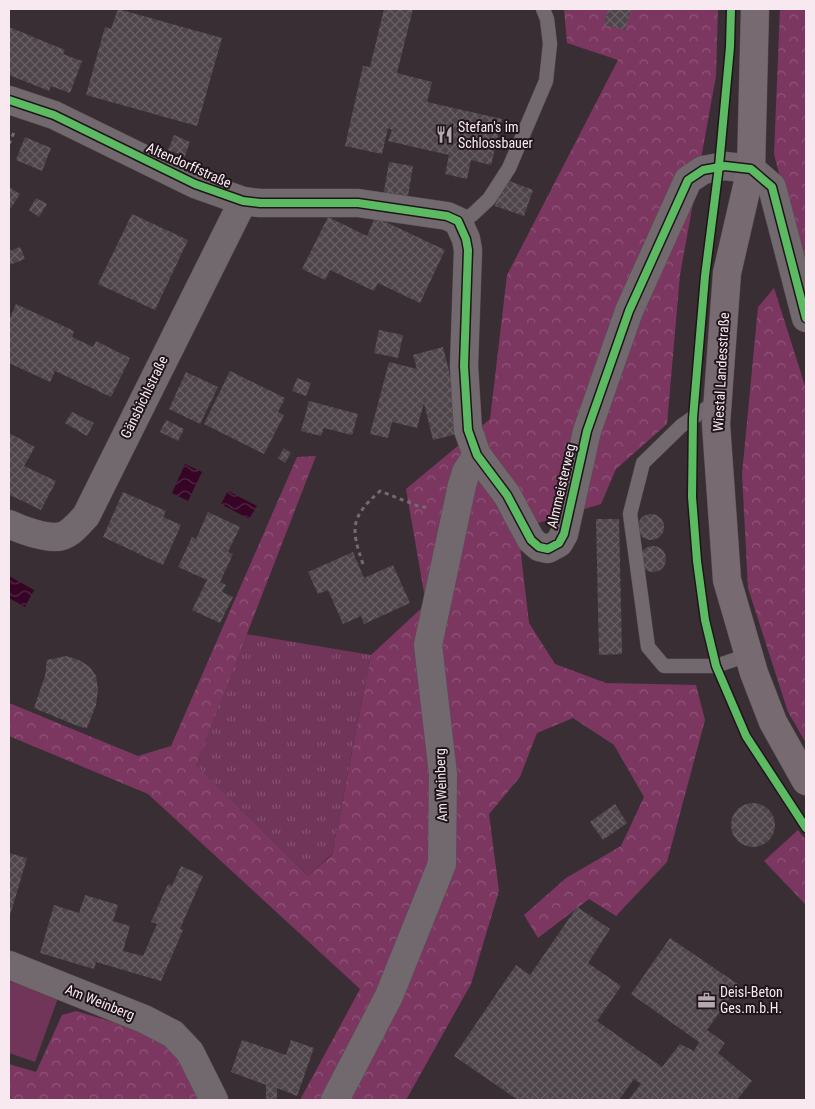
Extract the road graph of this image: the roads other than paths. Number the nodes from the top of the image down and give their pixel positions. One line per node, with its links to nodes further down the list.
1 (543, 9): 6 (lane)
2 (755, 9): 4 (main road, Wiestal Landesstraße)
3 (9, 100): 5 (street, Altendorffstraße)
4 (751, 169): 7 (street); 8 (main road, Wiestal Landesstraße); 9 (street, Almmeisterweg)
5 (243, 201): 6 (street, Altendorffstraße); 10 (street, Gänsbichlstraße)
6 (458, 221): 9 (street, Almmeisterweg)
7 (806, 318)
8 (718, 400): 11 (main road, Wiestal Landesstraße); 11 (lane)
9 (477, 455): 15 (street, Am Weinberg)
10 (9, 524)
11 (748, 655): 12 (main road, Wiestal Landesstraße)
12 (806, 781)
13 (9, 965): 14 (street, Am Weinberg)
14 (214, 1100)
15 (335, 1100)

